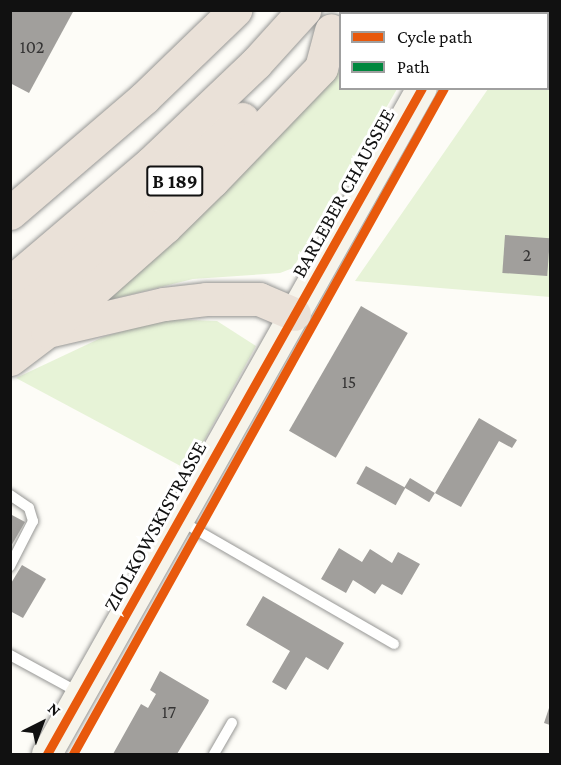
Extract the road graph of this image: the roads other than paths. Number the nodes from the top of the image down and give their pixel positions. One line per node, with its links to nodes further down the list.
1 (235, 10): 6 (highway)
2 (304, 10): 7 (highway, B 189)
3 (339, 22): 9 (highway, B 189)
4 (339, 26): 10 (highway)
5 (421, 90): 8 (street, BARLEBER CHAUSSEE)
6 (10, 213)
7 (10, 283)
8 (294, 314): 10 (highway); 13 (street, ZIOLKOWSKISTRASSE)
9 (10, 322)
10 (47, 331): 11 (highway)
11 (10, 359)
12 (10, 495): 14 (lane)
13 (179, 519): 15 (lane); 17 (street, ZIOLKOWSKISTRASSE)
14 (10, 566)
15 (394, 644)
16 (10, 655): 17 (lane)
17 (81, 694): 19 (street, ZIOLKOWSKISTRASSE)
18 (232, 723): 20 (lane)
19 (47, 754)
20 (214, 754)

